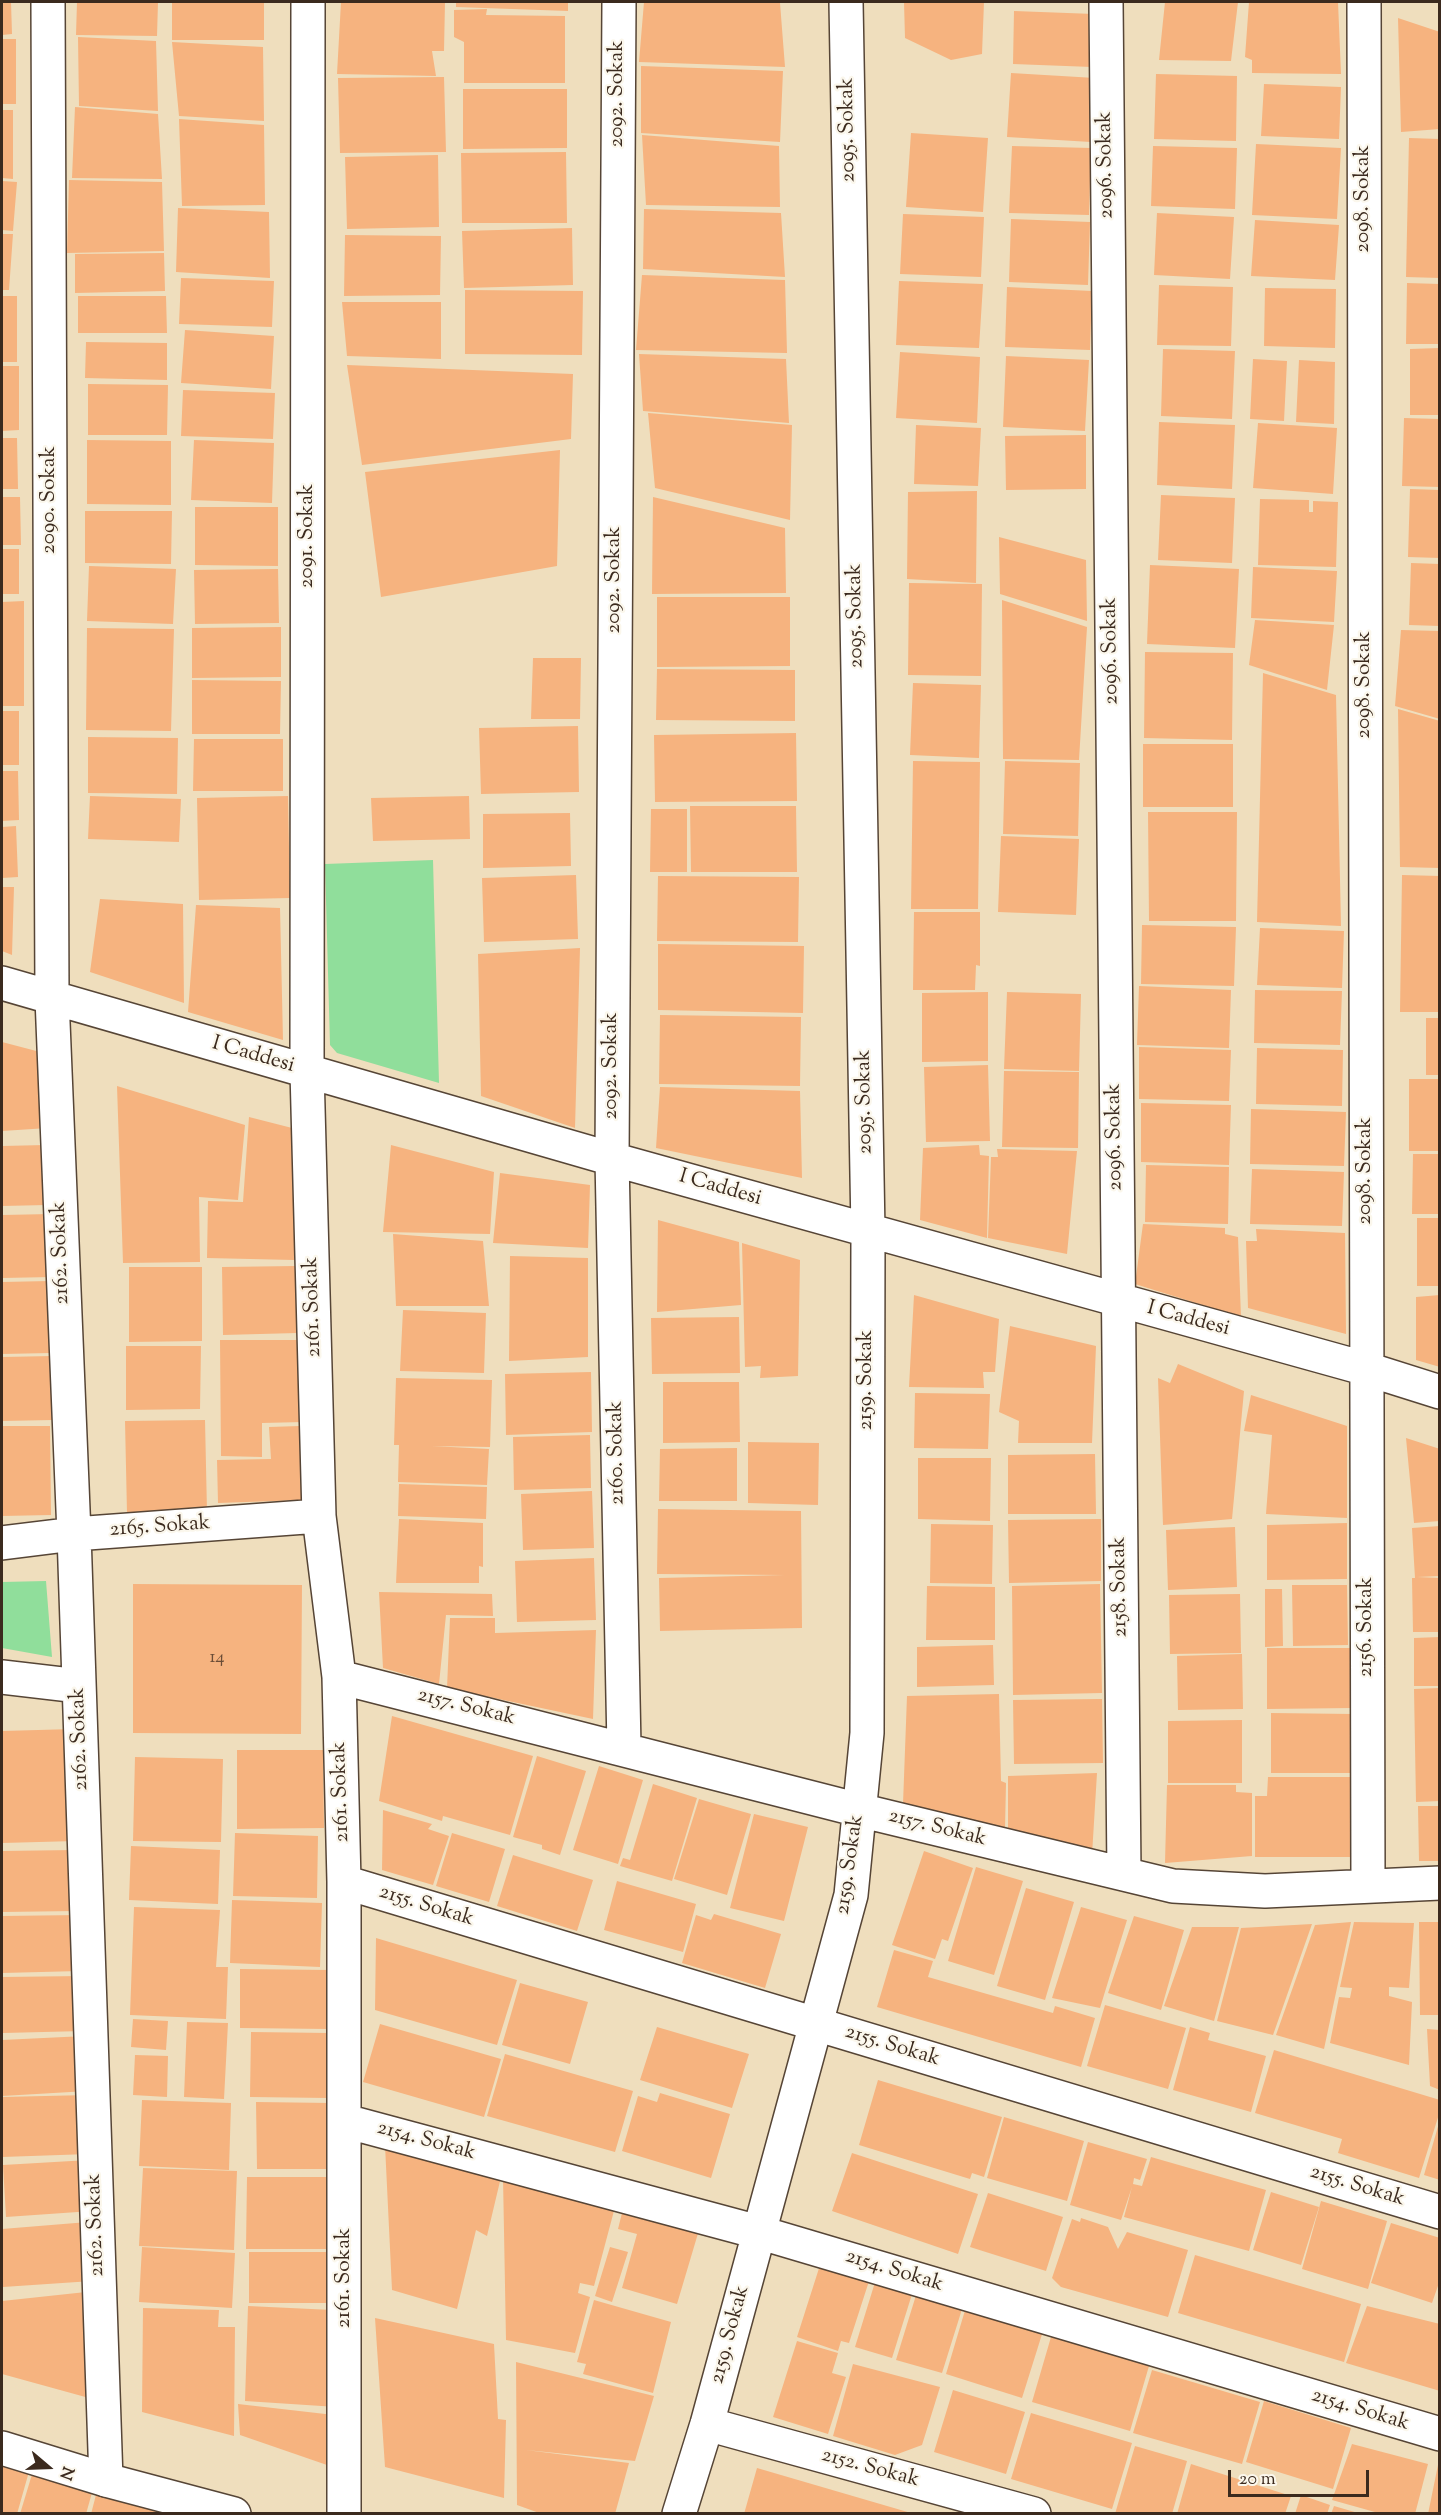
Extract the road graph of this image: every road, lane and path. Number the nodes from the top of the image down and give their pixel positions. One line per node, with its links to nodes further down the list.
1 (48, 2): 8 (street, 2090. Sokak)
2 (308, 2): 9 (street, 2091. Sokak)
3 (619, 2): 10 (street, 2092. Sokak)
4 (846, 2): 11 (street, 2095. Sokak)
5 (1106, 2): 12 (street, 2096. Sokak)
6 (1364, 2): 13 (street, 2098. Sokak)
7 (2, 982): 8 (street, I Caddesi)
8 (52, 998): 9 (street, I Caddesi); 16 (street, 2162. Sokak)
9 (307, 1071): 10 (street, I Caddesi); 15 (street, 2161. Sokak)
10 (612, 1159): 11 (street, I Caddesi); 21 (street, 2160. Sokak)
11 (868, 1231): 12 (street, I Caddesi); 22 (street, 2159. Sokak)
12 (1118, 1300): 13 (street, I Caddesi); 23 (street, 2158. Sokak)
13 (1367, 1369): 14 (street, I Caddesi); 26 (street, 2156. Sokak)
14 (1440, 1392)
15 (320, 1516): 16 (street, 2165. Sokak); 19 (street, 2161. Sokak)
16 (74, 1534): 17 (street, 2165. Sokak); 20 (street, 2162. Sokak)
17 (2, 1543)
18 (2, 1677): 20 (street)
19 (339, 1677): 21 (street, 2157. Sokak); 24 (street, 2161. Sokak)
20 (79, 1686): 34 (street, 2162. Sokak)
21 (624, 1748): 22 (street, 2157. Sokak)
22 (859, 1810): 23 (street, 2157. Sokak); 27 (street, 2159. Sokak)
23 (1124, 1874): 26 (street, 2157. Sokak)
24 (344, 1882): 27 (street, 2155. Sokak); 28 (street, 2161. Sokak)
25 (1440, 1883): 26 (street, 2157. Sokak)
26 (1368, 1886)
27 (813, 2024): 29 (street, 2155. Sokak); 30 (street, 2159. Sokak)
28 (345, 2121): 30 (street, 2154. Sokak); 36 (street, 2161. Sokak)
29 (1440, 2212)
30 (758, 2232): 31 (street, 2159. Sokak); 32 (street, 2154. Sokak)
31 (707, 2424): 37 (street, 2159. Sokak); 38 (street, 2152. Sokak)
32 (1440, 2434)
33 (2, 2448): 34 (street)
34 (106, 2480): 35 (street)
35 (234, 2514)
36 (344, 2514)
37 (679, 2514)
38 (1034, 2514)

